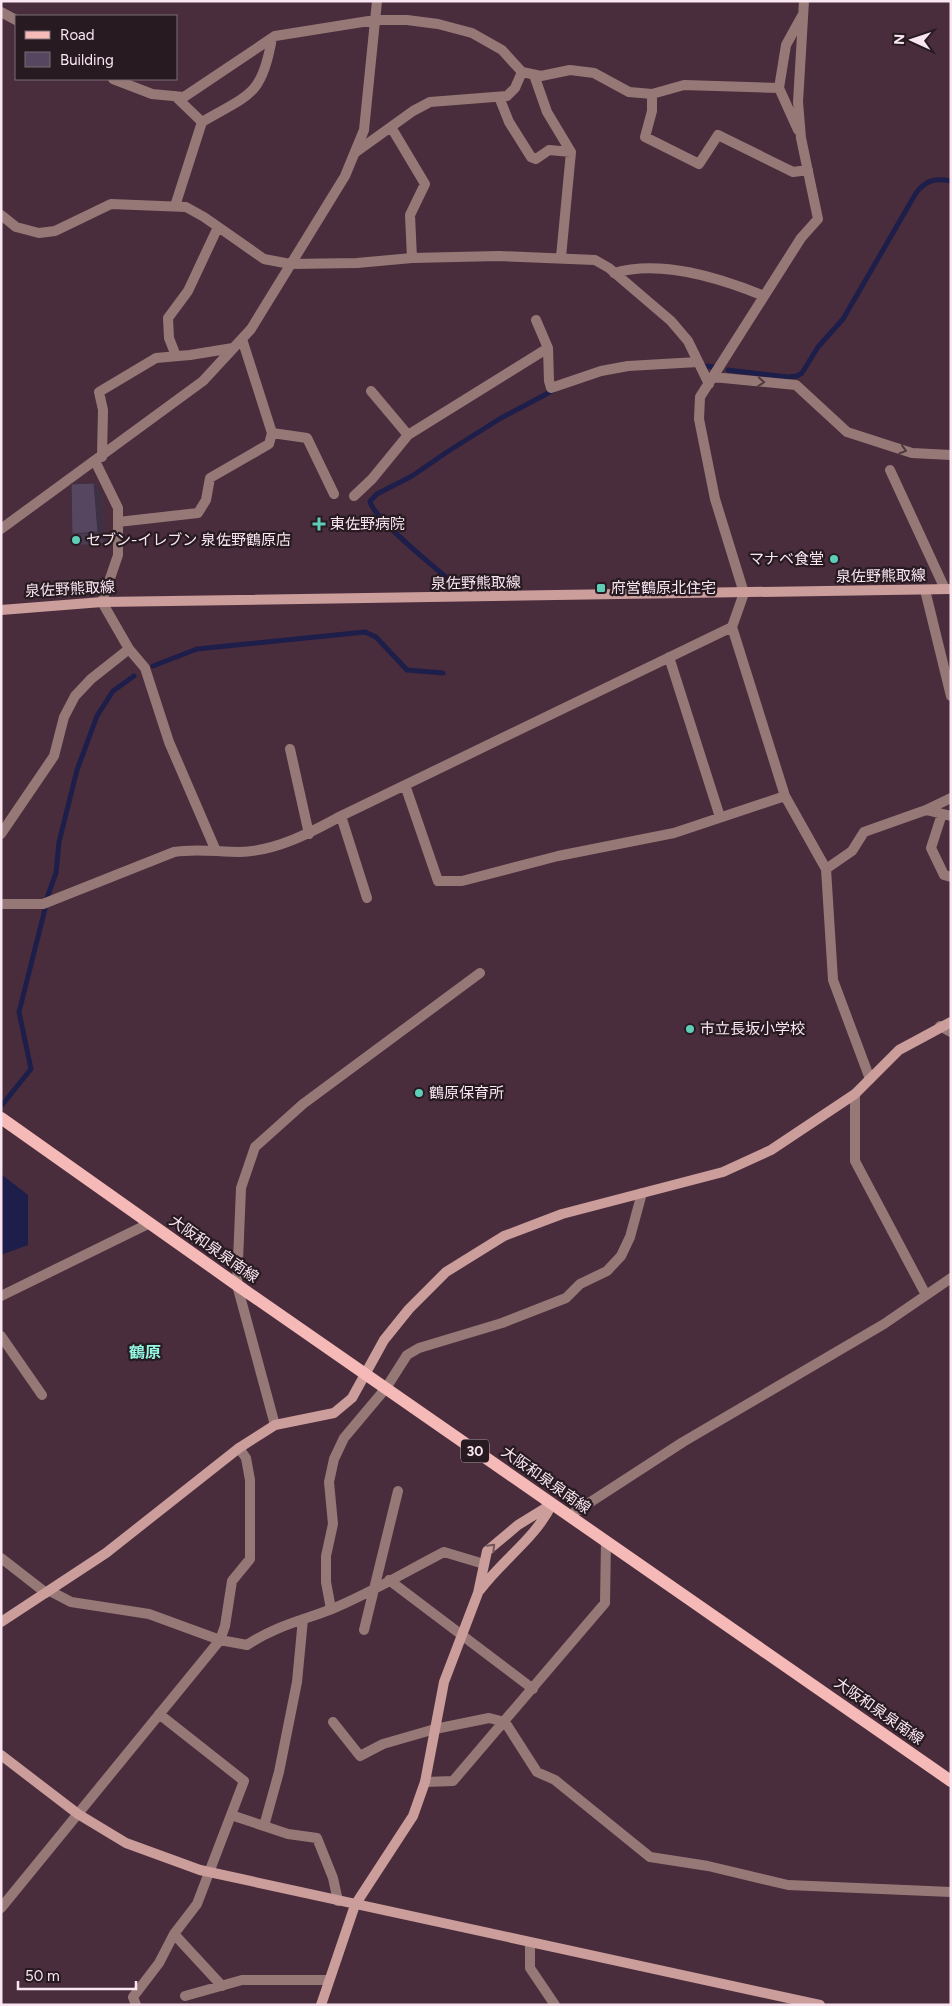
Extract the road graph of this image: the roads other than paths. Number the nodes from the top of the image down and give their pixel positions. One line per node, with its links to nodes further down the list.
1 (378, 1): 6 (street)
2 (804, 1): 4 (street)
3 (1, 12): 5 (street)
4 (803, 14): 11 (street); 17 (street)
5 (15, 19)
6 (375, 20): 7 (street); 8 (street); 19 (street)
7 (272, 38): 13 (street); 15 (street)
8 (522, 72): 9 (street); 14 (street)
9 (534, 74): 12 (street); 18 (street)
10 (115, 80): 13 (street)
11 (779, 88): 12 (street); 17 (street)
12 (652, 94): 20 (street)
13 (174, 96): 15 (street)
14 (499, 97): 16 (street); 18 (street)
15 (202, 122): 21 (street)
16 (391, 127): 19 (street); 24 (street)
17 (801, 138): 20 (street)
18 (571, 152): 25 (street)
19 (356, 153): 26 (street)
20 (808, 170): 28 (street)
21 (176, 206): 22 (street); 23 (street)
22 (1, 215)
23 (218, 226): 26 (street); 33 (street)
24 (412, 258): 25 (street); 26 (street)
25 (561, 258): 27 (street)
26 (290, 264): 30 (street)
27 (614, 273): 28 (street); 34 (street)
28 (764, 296): 35 (street)
29 (536, 320): 32 (street)
30 (242, 339): 31 (street); 37 (street)
31 (233, 348): 33 (street); 40 (street)
32 (548, 348): 34 (street); 38 (street)
33 (176, 356): 40 (street)
34 (698, 362): 35 (street)
35 (711, 381): 39 (street, one-way to 39); 48 (street)
36 (371, 391): 38 (street)
37 (272, 433): 42 (street); 44 (street)
38 (408, 436): 43 (street)
39 (951, 455)
40 (99, 459): 44 (street); 45 (street)
41 (890, 470): 46 (street)
42 (334, 494)
43 (354, 496)
44 (118, 522): 49 (street)
45 (1, 529)
46 (948, 589): 47 (street, 泉佐野熊取線)
47 (925, 590): 48 (street, 泉佐野熊取線); 54 (street)
48 (744, 593): 49 (street, 泉佐野熊取線); 51 (street)
49 (102, 602): 50 (street, 泉佐野熊取線); 52 (street)
50 (1, 610)
51 (732, 627): 53 (street); 57 (street)
52 (129, 649): 63 (street); 65 (street)
53 (669, 657): 56 (street); 62 (street)
54 (951, 696)
55 (290, 748): 64 (street)
56 (405, 784): 61 (street); 62 (street)
57 (785, 796): 62 (street); 66 (street)
58 (951, 798): 59 (street)
59 (926, 810): 60 (street); 66 (street)
60 (947, 815): 67 (street)
61 (341, 816): 64 (street); 68 (street)
62 (720, 818)
63 (1, 834)
64 (309, 834): 65 (street)
65 (216, 851): 69 (street)
66 (826, 869): 74 (street)
67 (951, 877)
68 (367, 898)
69 (1, 904)
70 (480, 973): 80 (street)
71 (951, 1022): 72 (street)
72 (940, 1026): 73 (street); 74 (street)
73 (951, 1032)
74 (870, 1079): 75 (street)
75 (855, 1094): 77 (street); 81 (street)
76 (1, 1118): 78 (main road, 大阪和泉泉南線 / 30)
77 (642, 1193): 84 (street); 85 (street)
78 (150, 1223): 80 (main road, 大阪和泉泉南線 / 30); 82 (street)
79 (951, 1278): 81 (street)
80 (237, 1285): 84 (main road, 大阪和泉泉南線 / 30); 87 (street)
81 (926, 1295): 91 (street)
82 (1, 1296)
83 (1, 1336): 86 (street)
84 (366, 1374): 85 (main road, 大阪和泉泉南線 / 30); 87 (street)
85 (386, 1388): 90 (main road, 大阪和泉泉南線 / 30); 99 (street)
86 (42, 1395)
87 (275, 1425): 88 (street)
88 (239, 1448): 97 (street); 104 (street)
89 (398, 1491): 96 (street)
90 (552, 1504): 91 (main road, 大阪和泉泉南線 / 30); 94 (street, one-way to 90); 98 (street)
91 (569, 1516): 92 (main road, 大阪和泉泉南線 / 30)
92 (606, 1541): 105 (street); 111 (main road, 大阪和泉泉南線 / 30)
93 (1, 1558): 97 (street)
94 (484, 1564): 95 (street); 98 (street)
95 (389, 1580): 96 (street); 103 (street)
96 (374, 1590): 99 (street); 102 (street)
97 (48, 1592): 101 (street); 104 (street)
98 (478, 1592): 103 (street)
99 (331, 1609): 100 (street)
100 (302, 1619): 104 (street); 115 (street)
101 (1, 1622)
102 (364, 1630)
103 (462, 1634): 105 (street); 109 (street)
104 (220, 1640): 106 (street)
105 (533, 1690): 108 (street)
106 (160, 1714): 113 (street); 114 (street)
107 (332, 1722): 109 (street)
108 (505, 1722): 109 (street); 112 (street); 117 (street)
109 (435, 1730): 112 (street)
110 (1, 1754): 113 (street)
111 (951, 1781)
112 (425, 1782): 119 (street)
113 (78, 1814): 116 (street); 120 (street)
114 (231, 1815): 115 (street); 116 (street)
115 (264, 1826): 118 (street)
116 (209, 1872): 118 (street); 121 (street)
117 (951, 1892)
118 (338, 1901): 119 (street)
119 (355, 1905): 122 (street); 123 (street)
120 (1, 1908)
121 (174, 1934): 124 (street); 126 (street)
122 (530, 1943): 128 (street); 129 (street)
123 (329, 1980): 124 (street); 127 (street)
124 (222, 1986): 125 (street)
125 (185, 1996)
126 (136, 2005)
127 (321, 2005)
128 (554, 2005)
129 (820, 2005)

